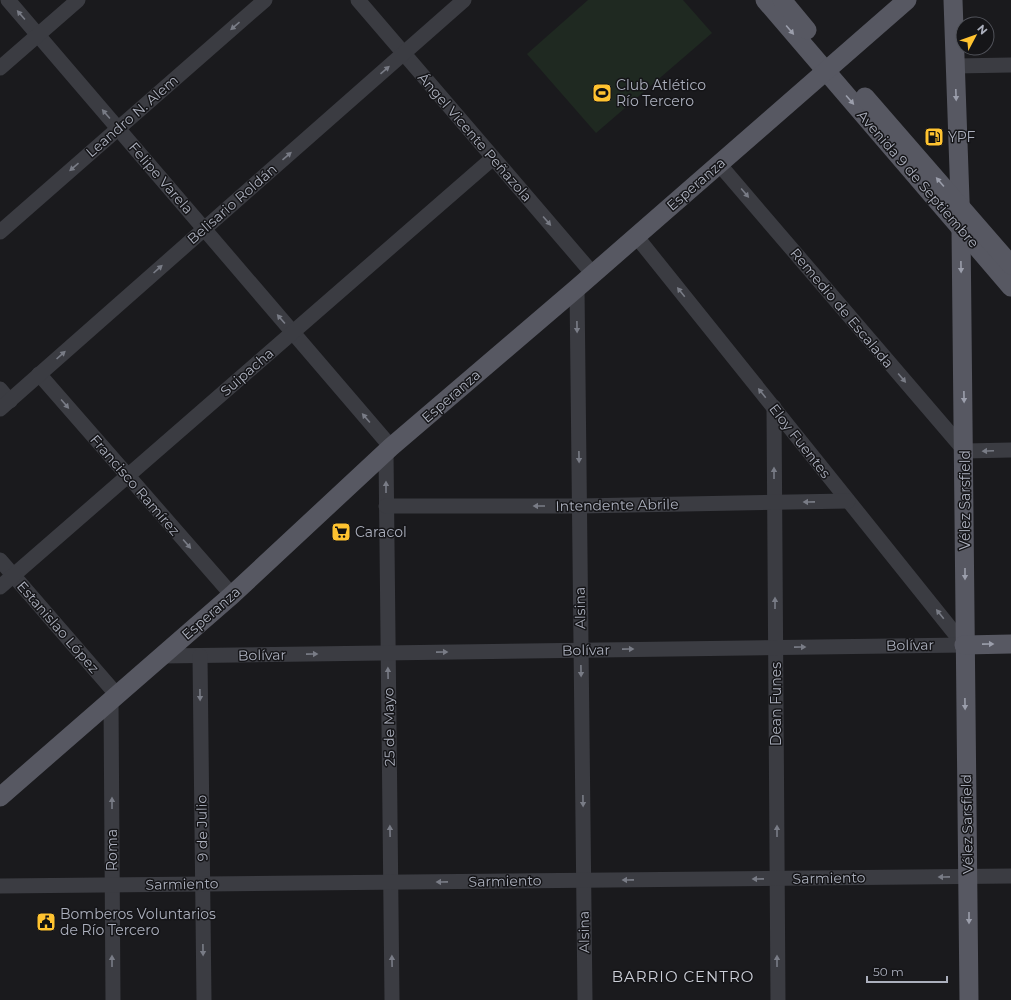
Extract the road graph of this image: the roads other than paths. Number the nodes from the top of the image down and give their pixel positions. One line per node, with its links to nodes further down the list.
1 (8, 0): 10 (street, Felipe Varela, one-way to 1)
2 (78, 0): 10 (street)
3 (265, 0): 16 (street, Leandro N. Alem, one-way to 16)
4 (358, 0): 11 (street, Ángel Vicente Peñazola)
5 (464, 0): 11 (street, Belisario Roldán)
6 (765, 0): 13 (main road, one-way to 13)
7 (782, 0): 13 (main road)
8 (907, 0): 13 (main road, Esperanza)
9 (953, 0): 14 (main road, Vélez Sarsfield)
10 (38, 35): 15 (street); 16 (street, Felipe Varela, one-way to 10)
11 (404, 53): 17 (street, Ángel Vicente Peñazola); 21 (street, Belisario Roldán, one-way to 11)
12 (1011, 65): 14 (street)
13 (829, 66): 18 (main road, Esperanza); 19 (main road, Avenida 9 de Septiembre, one-way to 13); 20 (main road, Avenida 9 de Septiembre, one-way to 20)
14 (955, 66): 19 (main road, Vélez Sarsfield, one-way to 19)
15 (0, 68)
16 (118, 128): 21 (street, Felipe Varela); 22 (street, Leandro N. Alem, one-way to 22)
17 (494, 158): 26 (street, Ángel Vicente Peñazola, one-way to 26); 29 (street, Suipacha)
18 (719, 164): 23 (main road, Esperanza); 35 (street, Remedio de Escalada, one-way to 35)
19 (960, 206): 20 (main road, Vélez Sarsfield); 25 (main road, Avenida 9 de Septiembre)
20 (961, 228): 24 (main road, Avenida 9 de Septiembre); 35 (main road, Vélez Sarsfield, one-way to 35)
21 (204, 229): 29 (street, Felipe Varela, one-way to 21); 30 (street, Belisario Roldán, one-way to 21)
22 (0, 232)
23 (636, 236): 26 (main road, Esperanza); 32 (street, Eloy Fuentes, one-way to 23)
24 (987, 259): 25 (main road); 27 (main road, Avenida 9 de Septiembre)
25 (1009, 261)
26 (593, 274): 28 (main road, Esperanza)
27 (1011, 287)
28 (577, 288): 33 (main road, Esperanza); 40 (street, Alsina, one-way to 40)
29 (293, 332): 33 (street, Felipe Varela, one-way to 29); 36 (street, Suipacha)
30 (39, 374): 31 (street, Belisario Roldán); 36 (street, Francisco Ramírez, one-way to 36)
31 (3, 400)
32 (774, 407): 37 (street, Eloy Fuentes); 38 (street, Dean Funes, one-way to 32)
33 (388, 450): 39 (street, 25 de Mayo, one-way to 33); 44 (main road, Esperanza)
34 (1011, 450): 35 (street, one-way to 35)
35 (965, 451): 46 (main road, Vélez Sarsfield, one-way to 46)
36 (128, 476): 42 (street, Suipacha); 44 (street, Francisco Ramírez, one-way to 44)
37 (848, 501): 38 (street, Intendente Abrile, one-way to 38); 46 (street, Eloy Fuentes, one-way to 37)
38 (774, 503): 40 (street, Intendente Abrile); 47 (street, Dean Funes, one-way to 38)
39 (386, 506): 40 (street, Intendente Abrile, one-way to 39); 49 (street, 25 de Mayo)
40 (579, 506): 48 (street, Alsina)
41 (0, 560): 42 (street, Estanislao López)
42 (13, 575): 43 (street, Suipacha); 52 (street, Estanislao López)
43 (0, 587)
44 (232, 594): 50 (main road, Esperanza)
45 (1011, 644): 46 (main road, Bolívar, one-way to 45)
46 (964, 645): 47 (street, Bolívar, one-way to 46); 55 (main road, Vélez Sarsfield, one-way to 55)
47 (775, 647): 48 (street, Bolívar, one-way to 47); 56 (street, Dean Funes, one-way to 47)
48 (581, 650): 49 (street, Bolívar, one-way to 48); 57 (street, Alsina, one-way to 57)
49 (388, 653): 51 (street, Bolívar, one-way to 49); 58 (street, 25 de Mayo, one-way to 49)
50 (161, 656): 51 (street, Bolívar); 52 (main road, Esperanza)
51 (200, 656): 59 (street, 9 de Julio, one-way to 59)
52 (114, 698): 53 (main road, Esperanza); 60 (street, Roma, one-way to 52)
53 (0, 797)
54 (1011, 876): 55 (street, Sarmiento)
55 (968, 877): 56 (street, Sarmiento, one-way to 56); 67 (main road, Vélez Sarsfield, one-way to 67)
56 (777, 878): 57 (street, Sarmiento, one-way to 57); 66 (street, Dean Funes, one-way to 56)
57 (584, 880): 58 (street, Sarmiento, one-way to 58); 65 (street, Alsina)
58 (391, 882): 59 (street, Sarmiento); 64 (street, 25 de Mayo, one-way to 58)
59 (202, 884): 60 (street, Sarmiento); 63 (street, 9 de Julio, one-way to 63)
60 (112, 885): 61 (street, Sarmiento); 62 (street, Roma, one-way to 60)
61 (0, 886)
62 (113, 1000)
63 (204, 1000)
64 (392, 1000)
65 (585, 1000)
66 (778, 1000)
67 (969, 1000)

